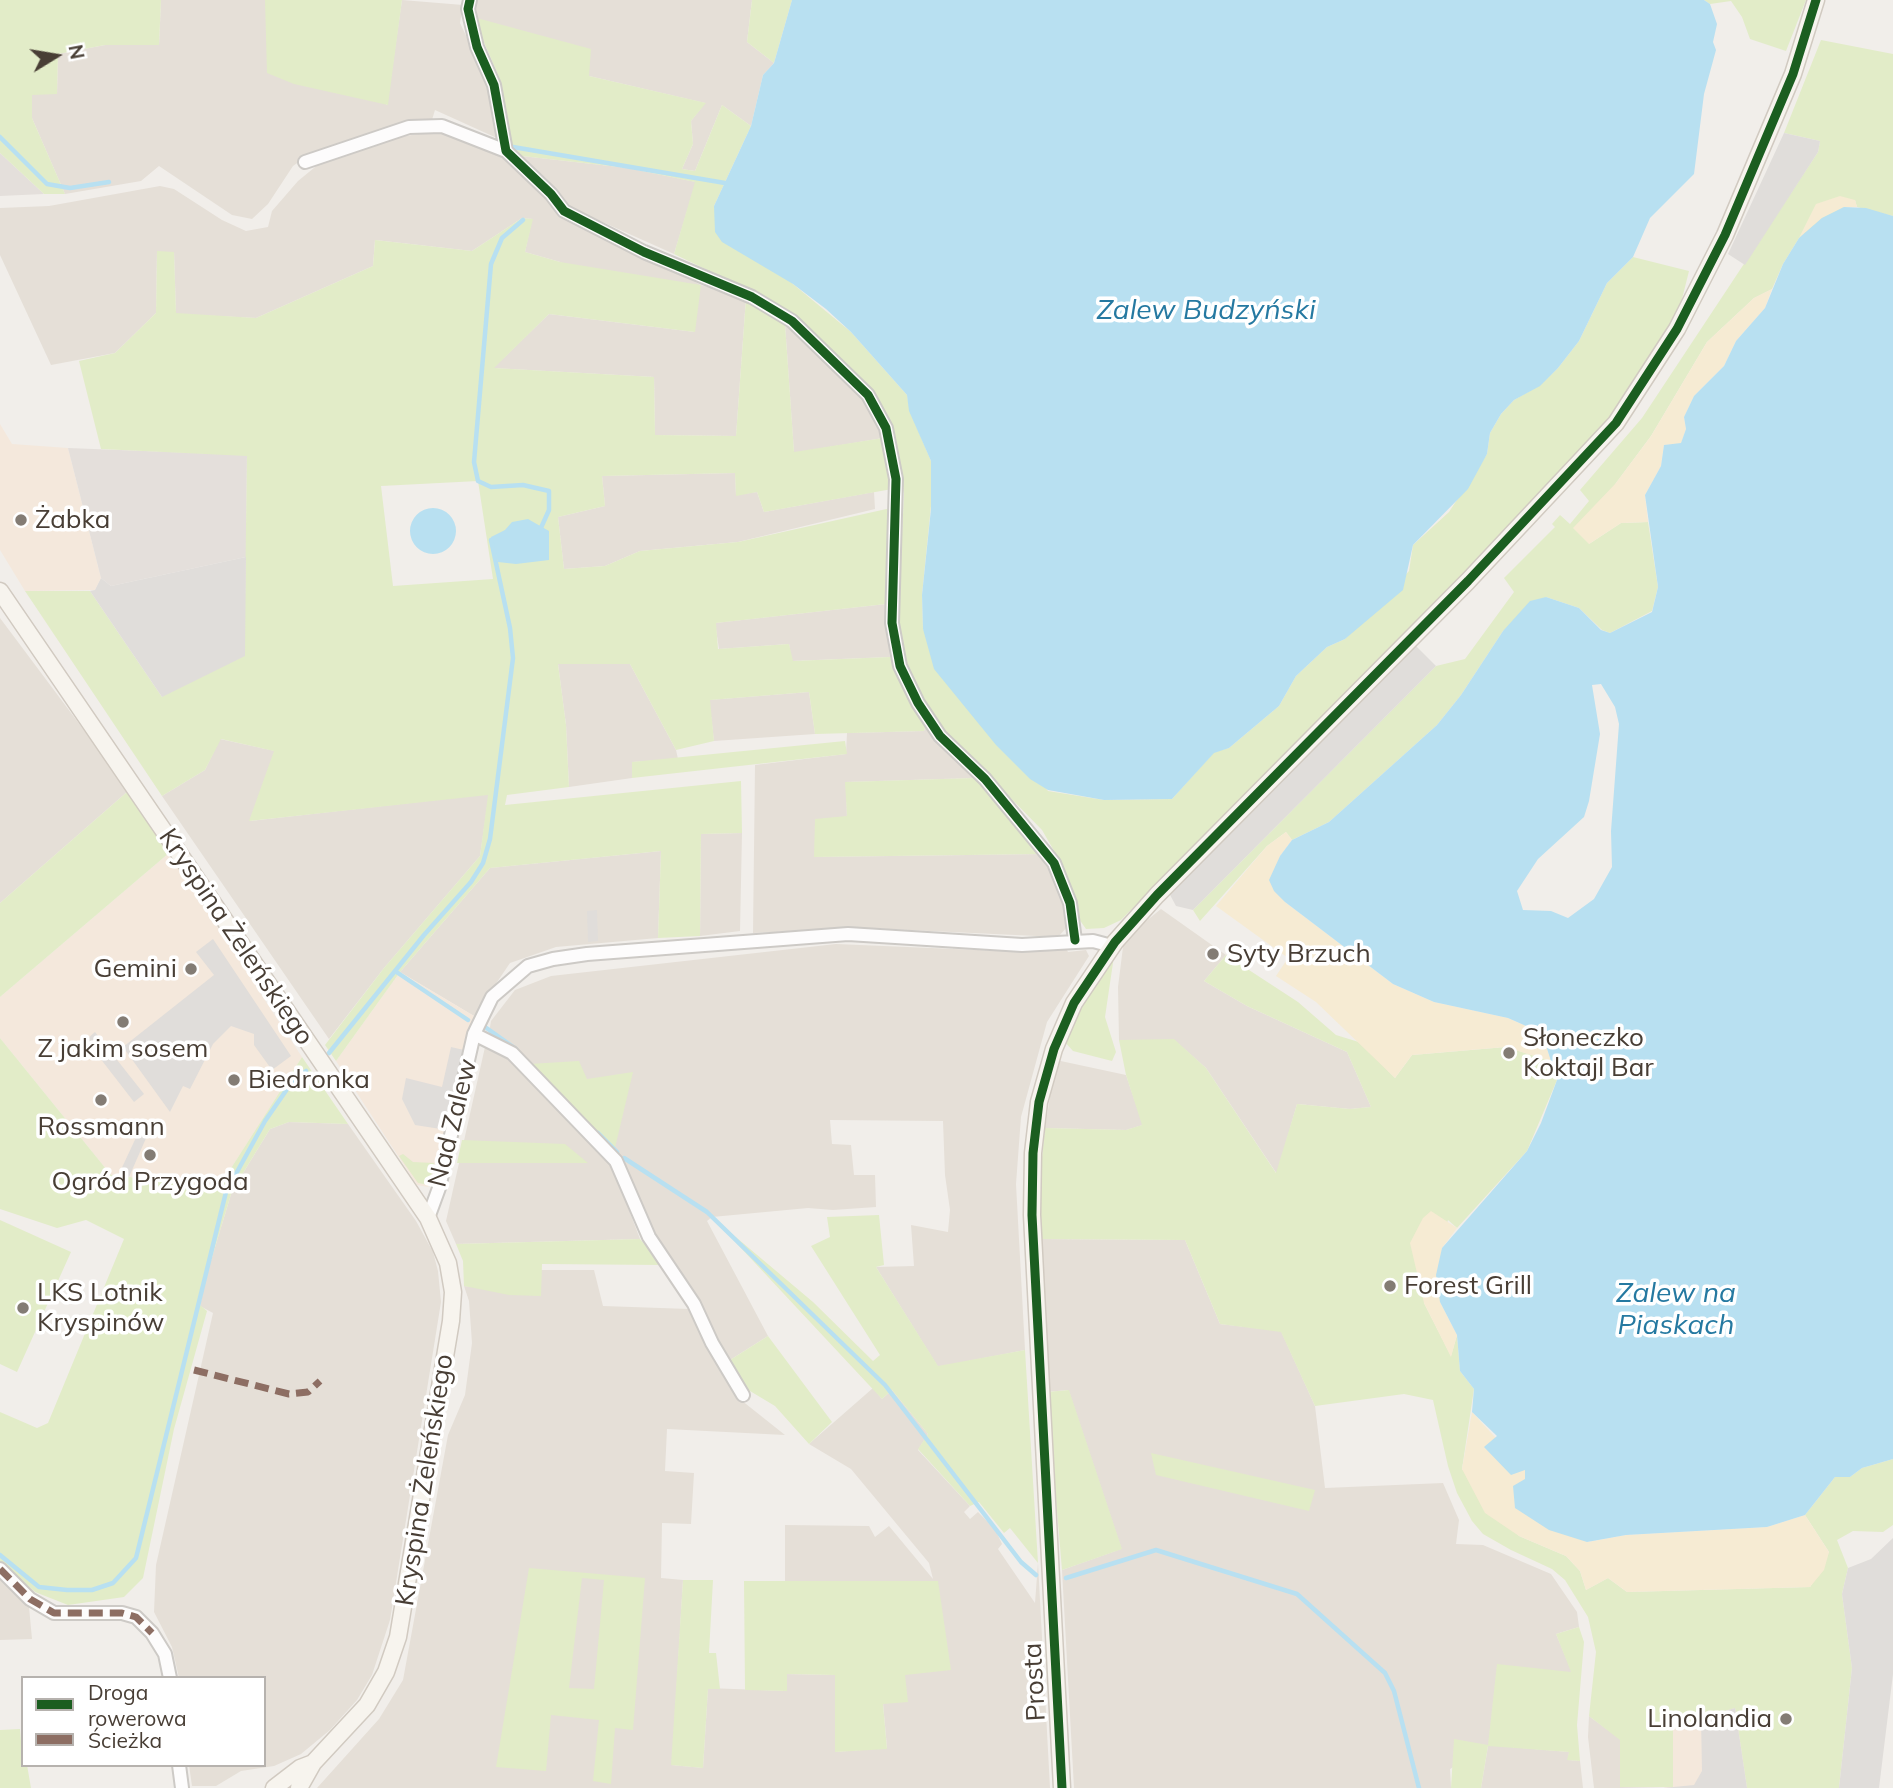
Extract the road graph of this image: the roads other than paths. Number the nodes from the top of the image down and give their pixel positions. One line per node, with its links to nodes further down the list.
1 (470, 0): 3 (street)
2 (1816, 0): 7 (street, Prosta)
3 (506, 150): 4 (street); 6 (street)
4 (305, 162)
5 (0, 591): 9 (street, Kryspina Żeleńskiego)
6 (1075, 940): 7 (street, Nad Zalew); 8 (street, Nad Zalew)
7 (1112, 946): 18 (street, Prosta)
8 (475, 1031): 9 (street, Nad Zalew); 10 (street)
9 (428, 1217): 13 (street, Kryspina Żeleńskiego)
10 (743, 1395)
11 (0, 1569): 12 (street)
12 (170, 1676)
13 (313, 1763): 16 (street, Kryspina Żeleńskiego); 17 (street, Kryspina Żeleńskiego)
14 (179, 1767): 15 (street)
15 (182, 1788)
16 (274, 1788)
17 (299, 1788)
18 (1062, 1788)

